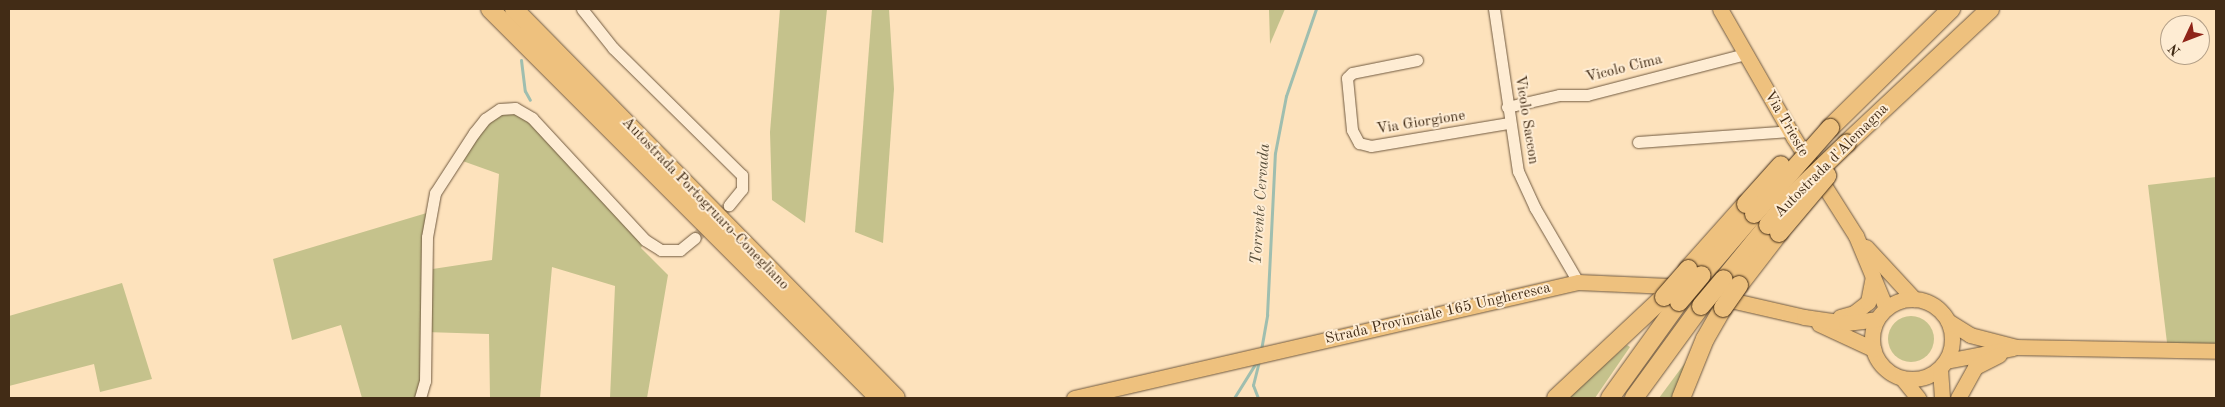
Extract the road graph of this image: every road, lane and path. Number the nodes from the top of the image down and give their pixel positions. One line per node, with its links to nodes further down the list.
1 (490, 9): 27 (highway, Autostrada Portogruaro-Conegliano)
2 (514, 9): 17 (highway, Autostrada Portogruaro-Conegliano)
3 (582, 9): 14 (street)
4 (1494, 9): 10 (street, Vicolo Saccon)
5 (1720, 9): 8 (main road, Via Trieste)
6 (1951, 9): 22 (highway, bridge)
7 (1990, 9): 20 (highway, Autostrada d'Alemagna, bridge)
8 (1746, 54): 10 (street, Vicolo Cima); 12 (main road, Via Trieste)
9 (1417, 60): 11 (street, Via Giorgione)
10 (1507, 107): 11 (street, Vicolo Saccon)
11 (1510, 123): 19 (street, Vicolo Saccon)
12 (1790, 131): 13 (street); 15 (main road, Via Trieste)
13 (1638, 142)
14 (729, 205)
15 (1856, 236): 18 (main road, Via Trieste); 21 (main road, Via Trieste)
16 (695, 238): 33 (street)
17 (753, 253): 36 (highway, Autostrada Portogruaro-Conegliano); 37 (highway)
18 (1873, 272): 23 (main road, Via Trieste); 25 (main road, Strada Provinciale 165 Ungheresca)
19 (1578, 282): 24 (main road, Strada Provinciale 165 Ungheresca); 38 (main road, Strada Provinciale 165 Ungheresca)
20 (1731, 282): 41 (highway, Autostrada d'Alemagna, bridge); 42 (highway, bridge)
21 (1914, 299): 23 (main road); 26 (main road)
22 (1672, 300): 39 (highway); 40 (highway)
23 (1881, 314): 25 (main road, Strada Provinciale 165 Ungheresca); 28 (main road)
24 (1804, 317): 25 (main road, Strada Provinciale 165 Ungheresca); 28 (main road, Strada Provinciale 165 Ungheresca)
25 (1822, 319)
26 (1948, 321): 29 (main road); 31 (main road)
27 (815, 337): 34 (highway); 35 (highway)
28 (1873, 349): 32 (main road)
29 (2010, 349): 30 (main road); 31 (main road); 45 (main road)
30 (2216, 351)
31 (1943, 365): 32 (main road); 44 (main road)
32 (1902, 378): 43 (main road)
33 (420, 398)
34 (870, 398)
35 (879, 398)
36 (896, 398)
37 (908, 398)
38 (1074, 398)
39 (1556, 398)
40 (1610, 398)
41 (1634, 398)
42 (1681, 398)
43 (1918, 398)
44 (1942, 398)
45 (1958, 398)

